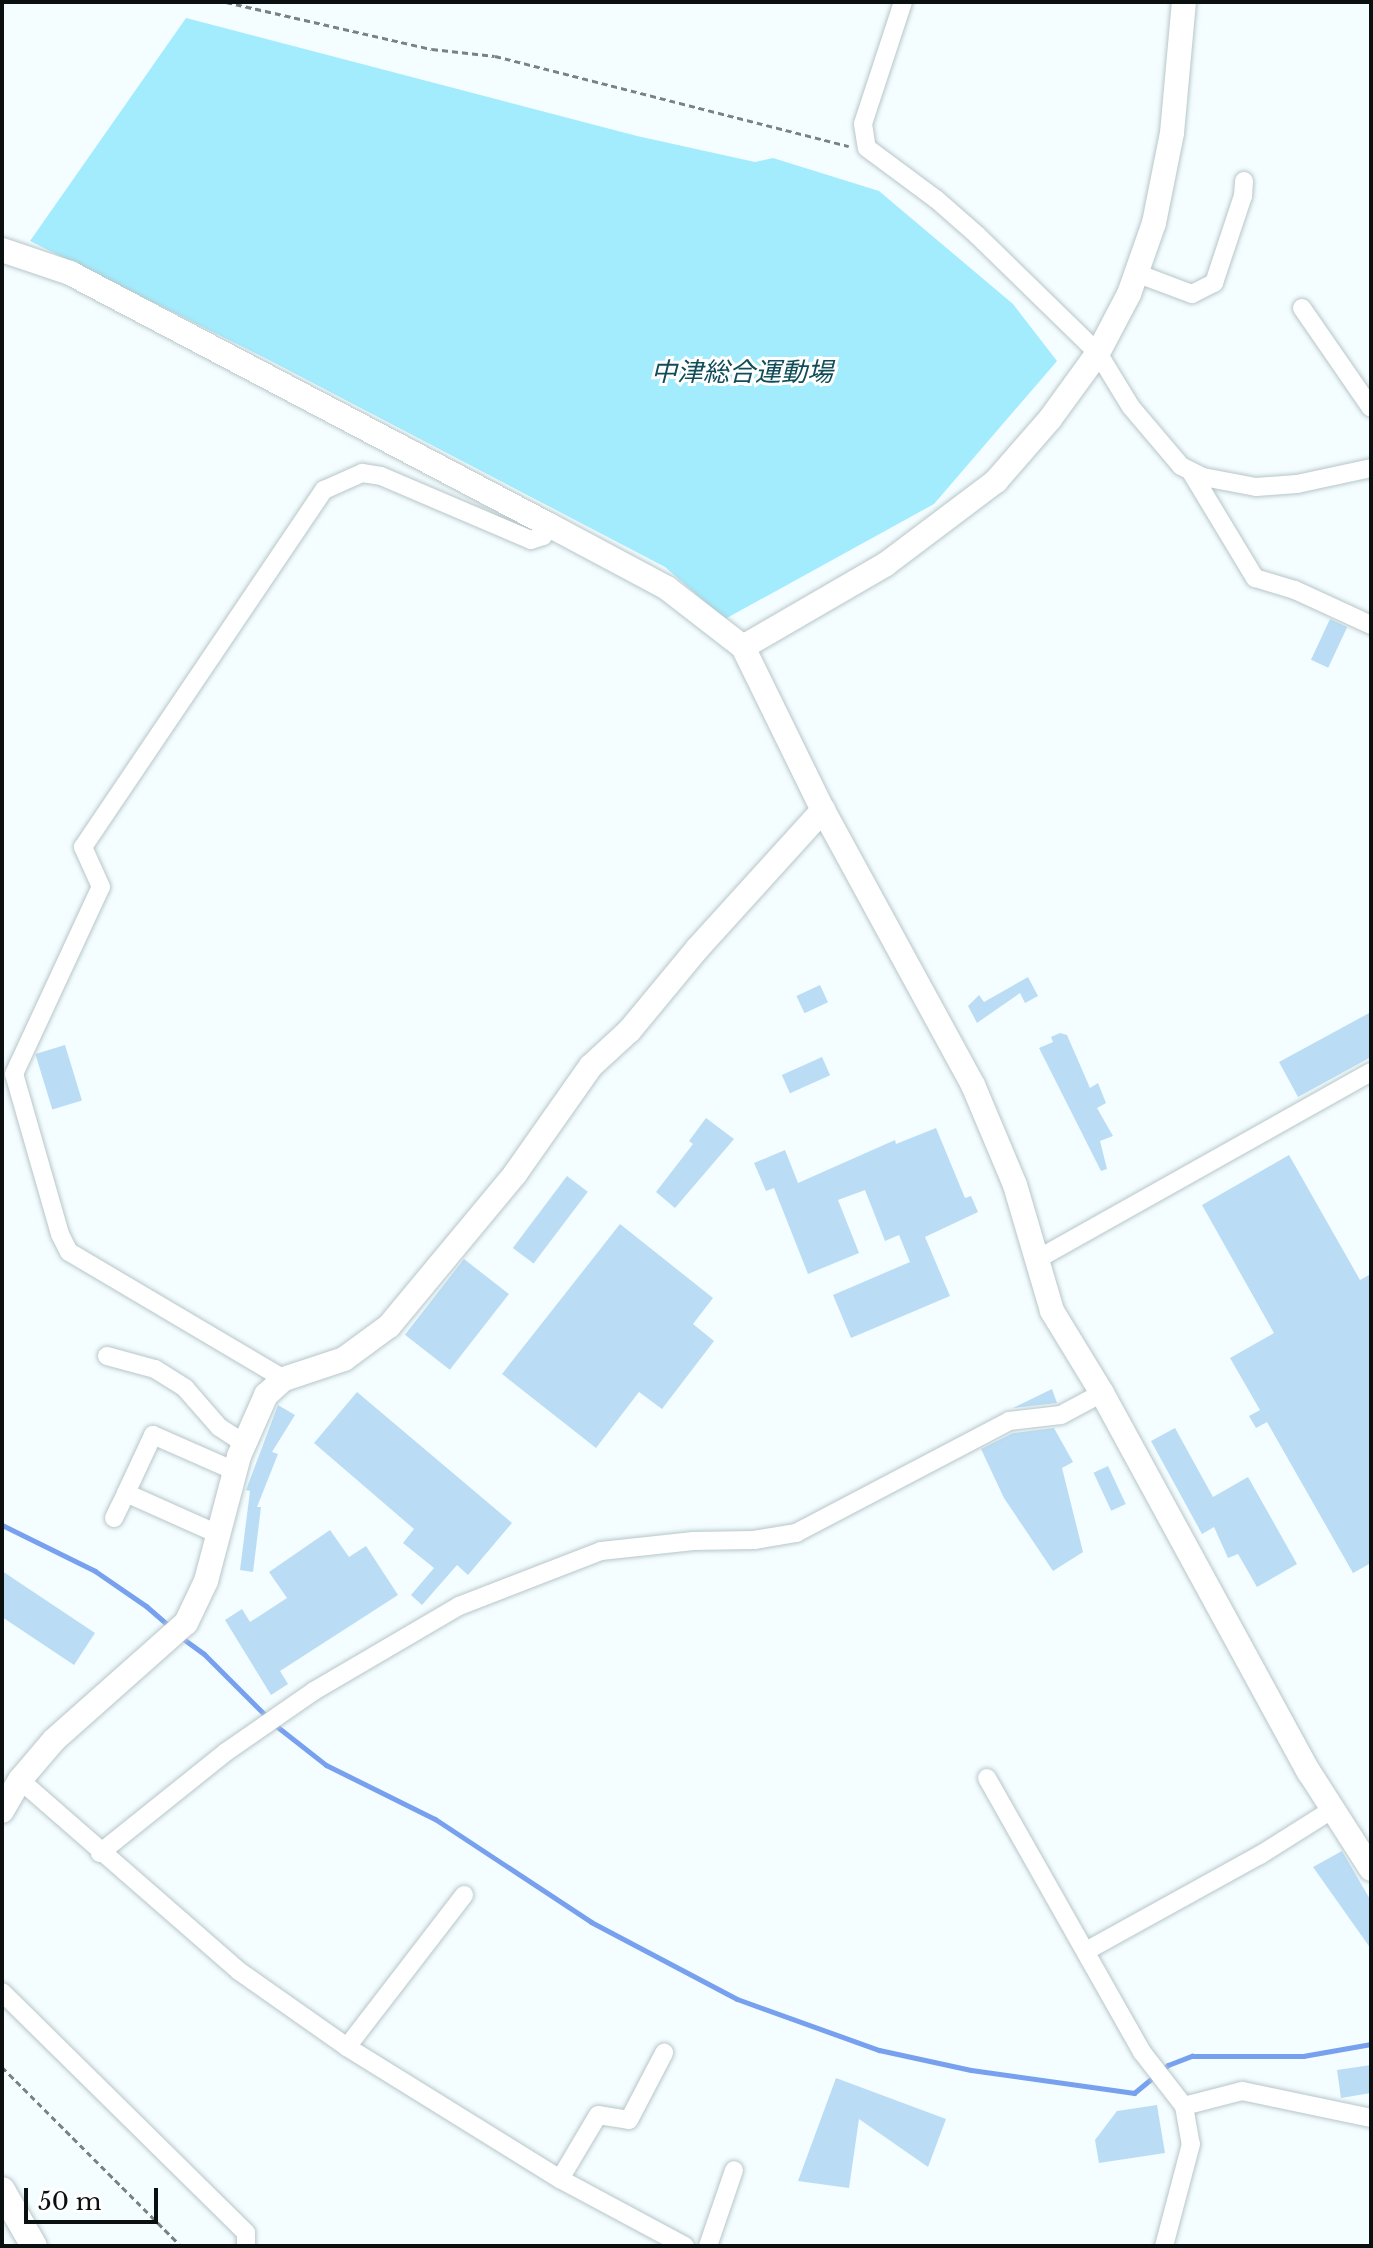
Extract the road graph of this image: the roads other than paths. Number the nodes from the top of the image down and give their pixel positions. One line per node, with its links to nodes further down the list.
1 (903, 2): 7 (street)
2 (1184, 2): 5 (street)
3 (1244, 181): 5 (street)
4 (2, 250): 11 (street)
5 (1136, 273): 7 (street)
6 (1302, 308): 8 (street)
7 (1098, 353): 10 (street); 13 (street)
8 (1371, 408)
9 (1371, 468): 10 (street)
10 (1190, 470): 12 (street)
11 (549, 525): 13 (street); 18 (street)
12 (1371, 625)
13 (743, 647): 14 (street)
14 (823, 810): 16 (street); 18 (street)
15 (1371, 1072): 16 (street)
16 (1036, 1260): 19 (street)
17 (107, 1356): 20 (street)
18 (284, 1379): 20 (street)
19 (1102, 1393): 27 (street); 29 (street)
20 (244, 1443): 21 (street)
21 (235, 1471): 22 (street); 24 (street)
22 (126, 1493): 23 (street); 24 (street)
23 (114, 1518)
24 (220, 1535): 26 (street)
25 (987, 1778): 32 (street)
26 (20, 1780): 28 (street); 29 (street)
27 (1333, 1809): 30 (street); 32 (street)
28 (2, 1811)
29 (100, 1853): 34 (street)
30 (1371, 1869)
31 (464, 1895): 34 (street)
32 (1086, 1951): 36 (street)
33 (2, 1992): 42 (street)
34 (347, 2047): 39 (street)
35 (664, 2053): 39 (street)
36 (1184, 2106): 37 (street); 45 (street)
37 (1371, 2118)
38 (734, 2170): 44 (street)
39 (560, 2179): 43 (street)
40 (2, 2190): 41 (main road)
41 (34, 2246)
42 (246, 2246)
43 (685, 2246)
44 (708, 2246)
45 (1164, 2246)

